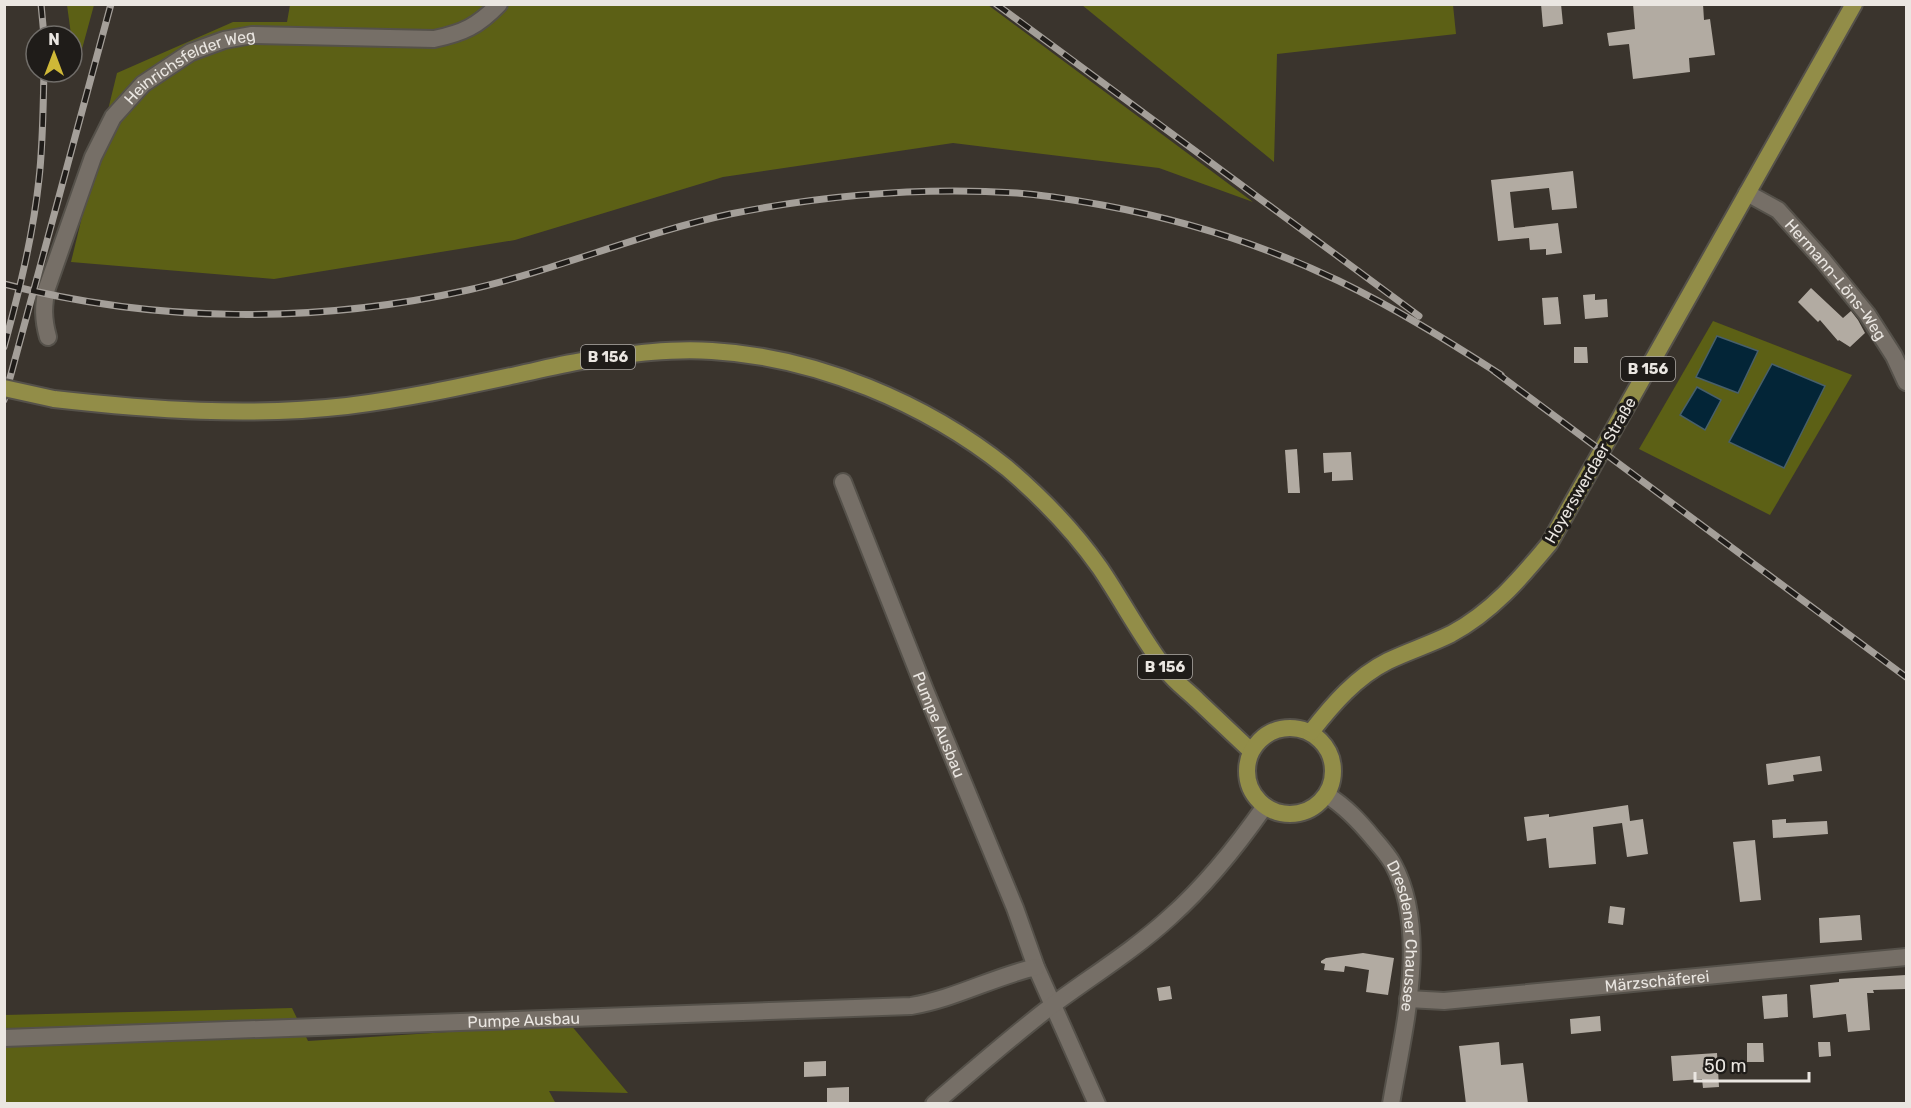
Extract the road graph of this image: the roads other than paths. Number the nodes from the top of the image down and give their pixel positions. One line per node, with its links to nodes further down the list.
1 (499, 4): 4 (street, Heinrichsfelder Weg)
2 (1854, 4): 3 (main road, Hoyerswerdaer Straße / B 156)
3 (1747, 193): 5 (street, Hermann-Löns-Weg); 8 (main road, Hoyerswerdaer Straße / B 156)
4 (48, 337)
5 (1906, 382)
6 (4, 388): 9 (main road, B 156, bridge)
7 (843, 482): 13 (street, Pumpe Ausbau)
8 (1311, 732): 9 (main road); 10 (main road)
9 (1251, 752): 11 (main road)
10 (1327, 795): 11 (main road); 14 (street, Dresdener Chaussee)
11 (1265, 806): 15 (street)
12 (1906, 957): 14 (street, Märzschäferei)
13 (1036, 967): 15 (street, Pumpe Ausbau); 16 (street, Pumpe Ausbau)
14 (1408, 999): 19 (street, Dresdener Chaussee)
15 (1052, 1005): 17 (street); 18 (street, Pumpe Ausbau)
16 (4, 1038)
17 (934, 1104)
18 (1097, 1104)
19 (1391, 1104)

